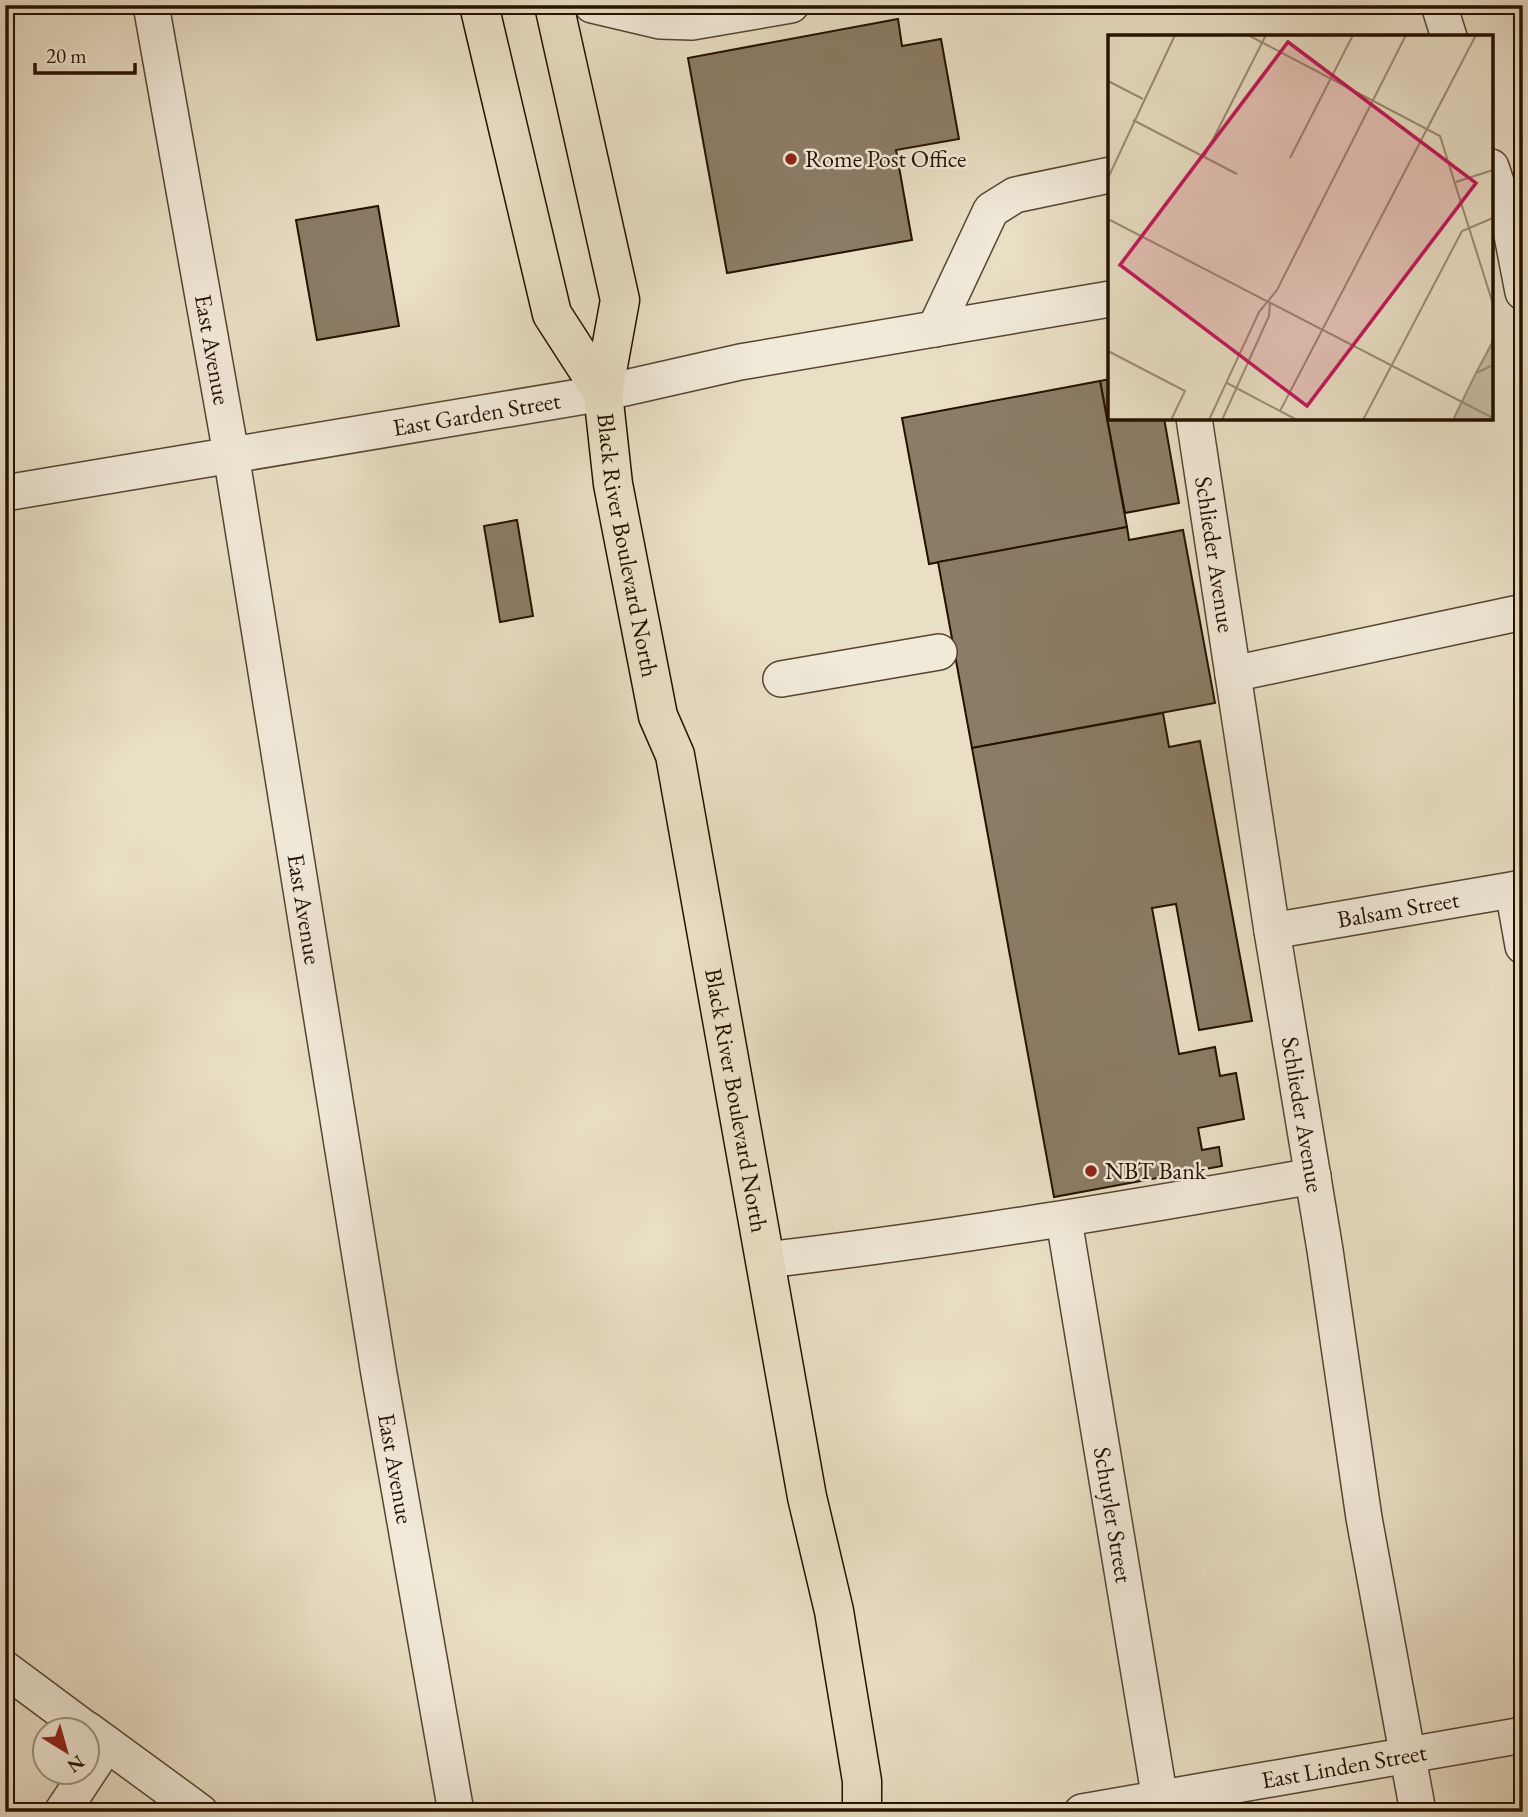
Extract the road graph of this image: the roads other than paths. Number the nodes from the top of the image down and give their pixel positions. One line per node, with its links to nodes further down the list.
1 (151, 5): 16 (street, East Avenue)
2 (478, 5): 14 (main road, Black River Boulevard North)
3 (554, 5): 14 (main road, Black River Boulevard North)
4 (592, 5): 5 (street)
5 (791, 5)
6 (1439, 5): 7 (street)
7 (1448, 35)
8 (1108, 174): 13 (street)
9 (1493, 174): 10 (street)
10 (1508, 226): 11 (street)
11 (1523, 292)
12 (1108, 299): 13 (street, East Garden Street)
13 (935, 329): 14 (street, East Garden Street)
14 (603, 393): 16 (street, East Garden Street); 27 (main road, Black River Boulevard North)
15 (1194, 420): 20 (street, Schlieder Avenue)
16 (231, 454): 17 (street, East Garden Street); 37 (street, East Avenue)
17 (5, 493)
18 (1523, 612): 20 (street)
19 (939, 652): 21 (street)
20 (1233, 674): 23 (street, Schlieder Avenue)
21 (781, 679)
22 (1518, 889): 23 (street, Balsam Street); 24 (street)
23 (1272, 930): 25 (street, Schlieder Avenue)
24 (1523, 946)
25 (1313, 1176): 26 (street); 32 (street, Schlieder Avenue)
26 (1063, 1220): 27 (street); 34 (street, Schuyler Street)
27 (766, 1260): 38 (main road, Black River Boulevard North)
28 (5, 1669): 29 (street)
29 (68, 1716)
30 (1523, 1735): 32 (street, East Linden Street)
31 (102, 1741): 36 (street)
32 (1408, 1755): 34 (street, East Linden Street); 40 (street, Schlieder Avenue)
33 (73, 1786): 35 (street)
34 (1161, 1805): 39 (street, East Linden Street)
35 (62, 1812)
36 (201, 1812)
37 (456, 1812)
38 (862, 1812)
39 (1082, 1812)
40 (1418, 1812)

